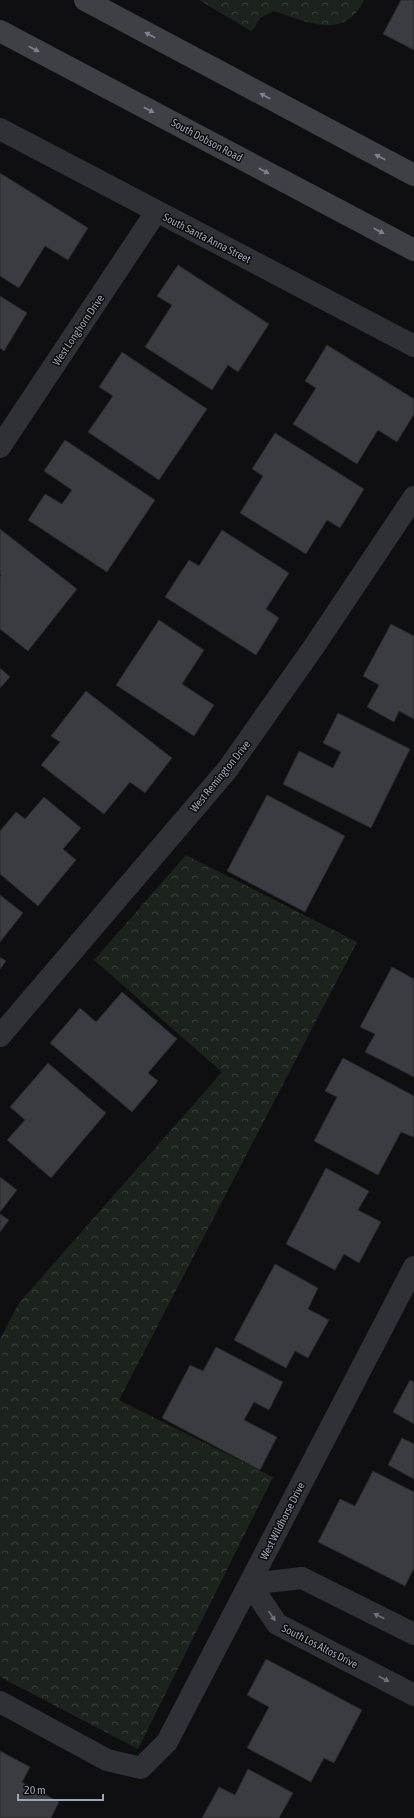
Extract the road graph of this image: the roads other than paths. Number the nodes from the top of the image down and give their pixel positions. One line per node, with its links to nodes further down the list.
1 (85, 0): 4 (main road, one-way to 1)
2 (0, 31): 6 (main road, South Dobson Road, one-way to 6)
3 (0, 129): 5 (street, South Santa Anna Street)
4 (414, 176)
5 (156, 212): 7 (street, South Santa Anna Street); 8 (street, West Longhorn Drive)
6 (414, 250)
7 (414, 346)
8 (0, 447)
9 (414, 497): 10 (street, West Remington Drive)
10 (0, 1036)
11 (414, 1267): 12 (street, West Wildhorse Drive)
12 (250, 1584): 13 (street, one-way to 12); 14 (street, South Los Altos Drive, one-way to 14); 15 (street, West Wildhorse Drive)
13 (414, 1634)
14 (414, 1694)
15 (0, 1702)

